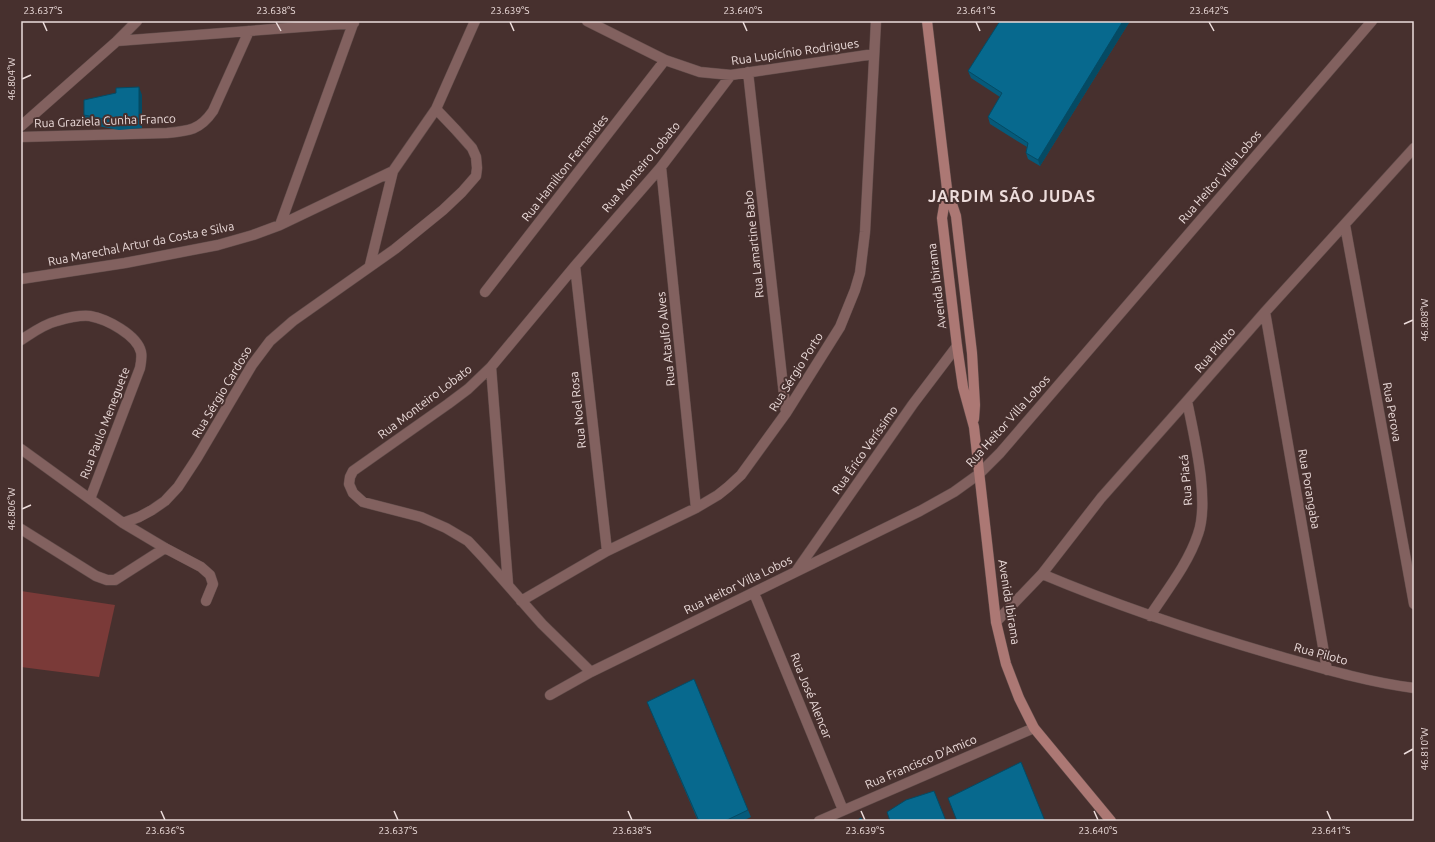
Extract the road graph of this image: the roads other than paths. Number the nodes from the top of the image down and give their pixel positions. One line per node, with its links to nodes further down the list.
1 (137, 21): 9 (street)
2 (475, 21): 14 (street, Rua Marechal Artur da Costa e Silva)
3 (587, 21): 11 (street, Rua Lupicínio Rodrigues)
4 (876, 21): 10 (street, Rua Sérgio Porto)
5 (927, 21): 20 (main road, Avenida Ibirama)
6 (1372, 21): 35 (street, Rua Heitor Villa Lobos)
7 (354, 22): 8 (street); 21 (street)
8 (249, 31): 9 (street); 16 (street, Rua Graziela Cunha Franco)
9 (117, 41): 15 (street)
10 (874, 54): 12 (street, Rua Lupicínio Rodrigues); 32 (street, Rua Sérgio Porto)
11 (665, 60): 13 (street, Rua Lupicínio Rodrigues); 26 (street, Rua Hamilton Fernandes)
12 (748, 72): 13 (street, Rua Lupicínio Rodrigues); 32 (street, Rua Lamartine Babo)
13 (731, 75): 18 (street, Rua Monteiro Lobato)
14 (436, 109): 19 (street, Rua Marechal Artur da Costa e Silva); 23 (street, Rua Sérgio Cardoso)
15 (21, 126)
16 (21, 137)
17 (1414, 148): 22 (street, Rua Piloto)
18 (661, 167): 24 (street, Rua Monteiro Lobato); 37 (street, Rua Ataulfo Alves)
19 (393, 170): 21 (street, Rua Marechal Artur da Costa e Silva); 23 (street)
20 (947, 189): 29 (main road, Avenida Ibirama); 33 (main road, Avenida Ibirama)
21 (280, 225): 25 (street, Rua Marechal Artur da Costa e Silva)
22 (1345, 225): 27 (street, Rua Piloto); 44 (street, Rua Perova)
23 (370, 265): 38 (street, Rua Sérgio Cardoso)
24 (575, 266): 30 (street, Rua Monteiro Lobato); 41 (street, Rua Noel Rosa)
25 (21, 279)
26 (485, 292)
27 (1265, 312): 31 (street, Rua Piloto); 52 (street, Rua Porangaba)
28 (21, 340): 36 (street, Rua Paulo Meneguete)
29 (957, 346): 33 (main road, Avenida Ibirama); 42 (street, Rua Érico Veríssimo)
30 (491, 367): 45 (street); 45 (street, Rua Monteiro Lobato)
31 (1188, 401): 43 (street, Rua Piloto); 50 (street, Rua Piacá)
32 (786, 413): 37 (street, Rua Sérgio Porto)
33 (974, 427): 35 (main road, Avenida Ibirama)
34 (21, 449): 36 (street)
35 (979, 474): 42 (street, Rua Heitor Villa Lobos); 51 (main road, Avenida Ibirama)
36 (90, 499): 38 (street)
37 (696, 508): 41 (street, Rua Sérgio Porto)
38 (123, 523): 40 (street)
39 (21, 529): 40 (street)
40 (165, 548): 47 (street)
41 (607, 552): 48 (street, Rua Sérgio Porto)
42 (797, 570): 46 (street, Rua Heitor Villa Lobos)
43 (1042, 574): 50 (street, Rua Piloto); 51 (street, Rua Piloto)
44 (1411, 576): 49 (street, Rua Perova)
45 (508, 584): 48 (street, Rua Monteiro Lobato)
46 (754, 592): 53 (street, Rua Heitor Villa Lobos); 57 (street, Rua José Alencar)
47 (206, 601)
48 (521, 601): 53 (street, Rua Monteiro Lobato)
49 (1414, 604)
50 (1150, 616): 52 (street, Rua Piloto)
51 (996, 622): 56 (main road, Avenida Ibirama)
52 (1327, 670): 54 (street, Rua Piloto)
53 (591, 672): 55 (street, Rua Heitor Villa Lobos)
54 (1414, 688)
55 (550, 695)
56 (1034, 728): 57 (street, Rua Francisco D'Amico); 59 (main road, Avenida Ibirama)
57 (843, 810): 58 (street, Rua Francisco D'Amico)
58 (819, 821)
59 (1111, 821)

